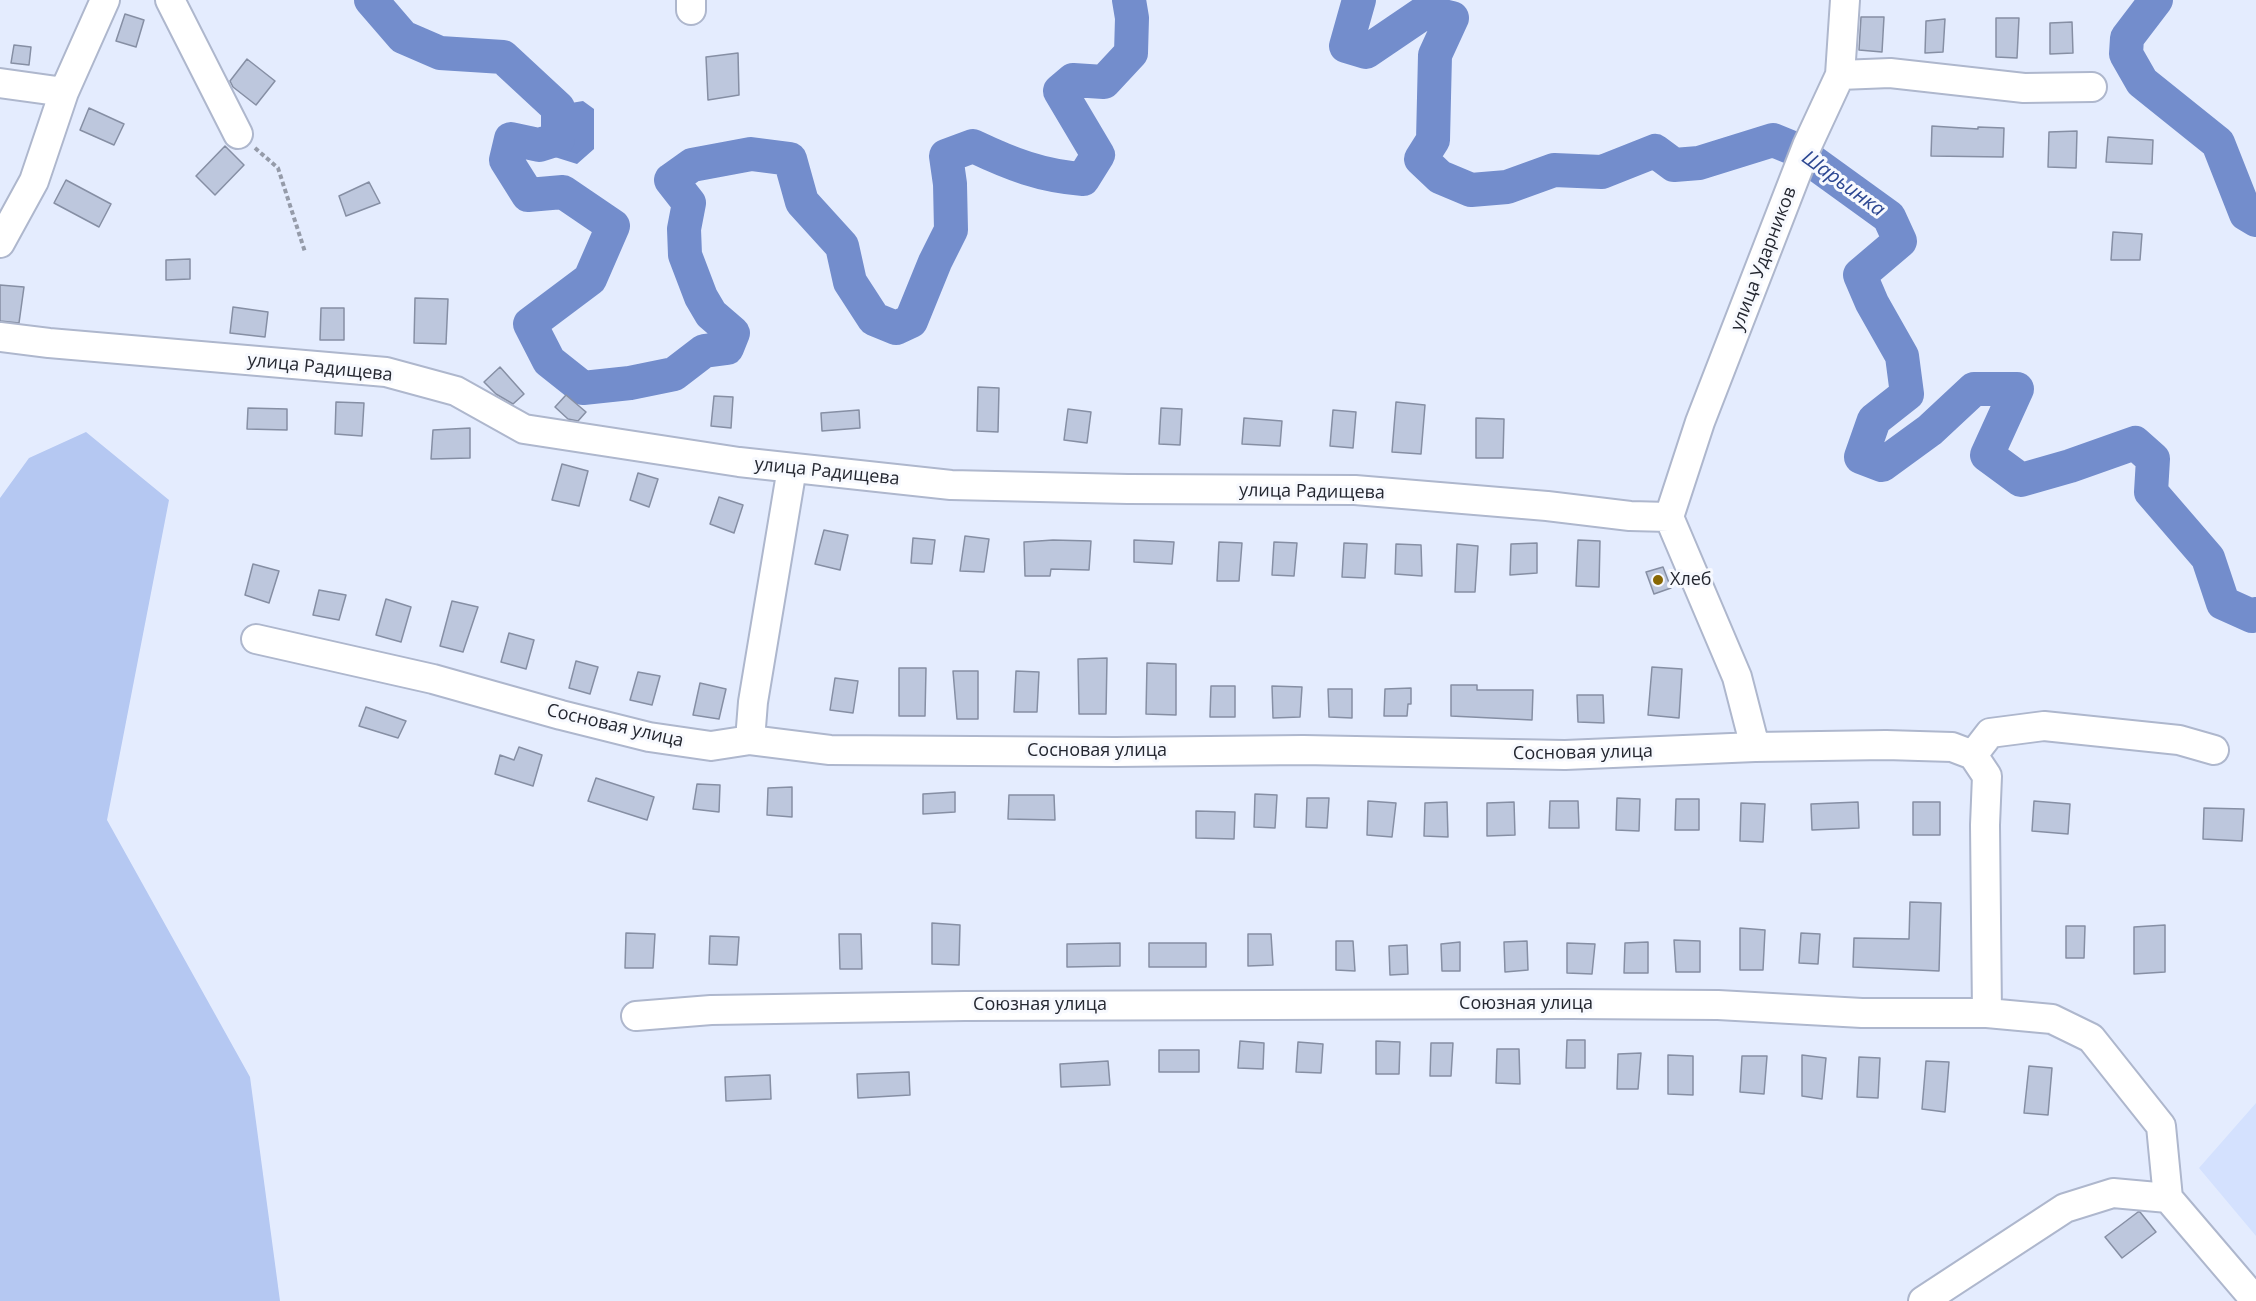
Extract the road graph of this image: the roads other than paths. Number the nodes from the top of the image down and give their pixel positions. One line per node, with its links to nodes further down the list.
1 (105, 0): 7 (street)
2 (170, 0): 8 (street)
3 (1845, 0): 4 (street, улица Ударников)
4 (1840, 75): 6 (street); 12 (street, улица Ударников)
5 (0, 83): 7 (street)
6 (2092, 87)
7 (64, 92): 9 (street)
8 (238, 134)
9 (0, 243)
10 (0, 337): 11 (street, улица Радищева)
11 (792, 468): 12 (street, улица Радищева); 14 (street)
12 (1669, 517): 15 (street)
13 (256, 639): 14 (street, Сосновая улица)
14 (750, 740): 15 (street, Сосновая улица)
15 (1755, 747): 17 (street, Сосновая улица)
16 (2214, 750): 17 (street)
17 (1962, 751): 18 (street)
18 (1987, 1013): 19 (street, Союзная улица); 20 (street, Союзная улица)
19 (636, 1016)
20 (2168, 1198): 21 (street); 22 (street)
21 (1923, 1301)
22 (2256, 1301)

